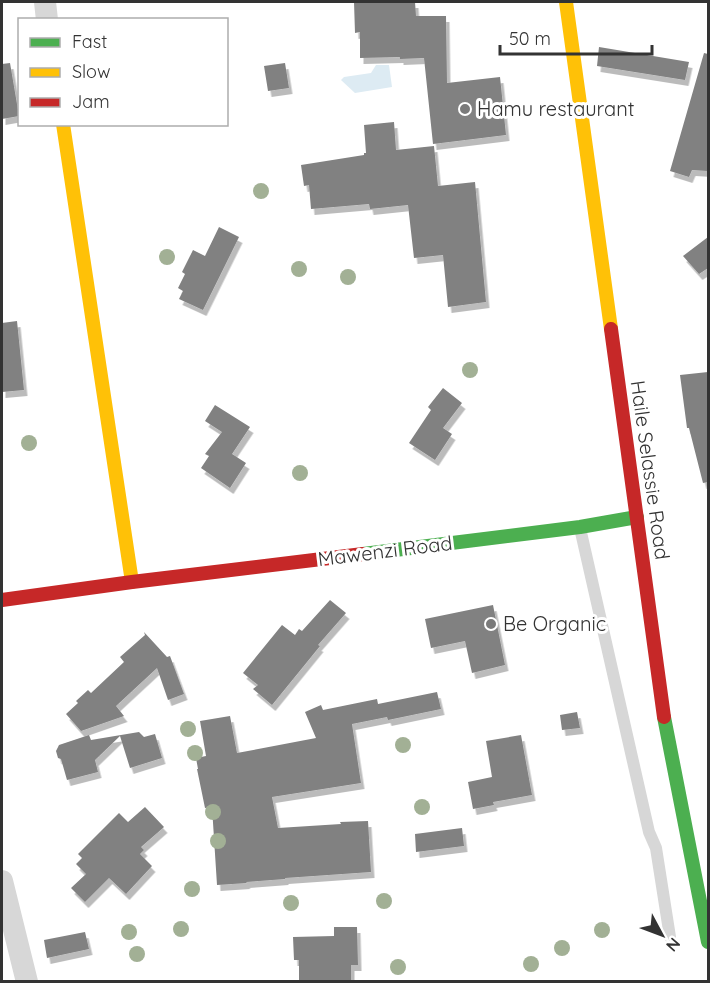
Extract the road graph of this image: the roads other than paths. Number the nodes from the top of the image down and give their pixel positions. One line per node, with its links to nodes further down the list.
1 (45, 2): 3 (street)
2 (566, 2): 5 (street, Haile Selassie Road)
3 (47, 18)
4 (63, 126): 7 (street)
5 (637, 518): 6 (street, Mawenzi Road); 11 (street, Haile Selassie Road)
6 (580, 527): 7 (street, Mawenzi Road); 10 (lane)
7 (132, 582): 8 (street, Mawenzi Road)
8 (2, 600)
9 (2, 881): 12 (street)
10 (670, 937)
11 (708, 942)
12 (27, 981)

